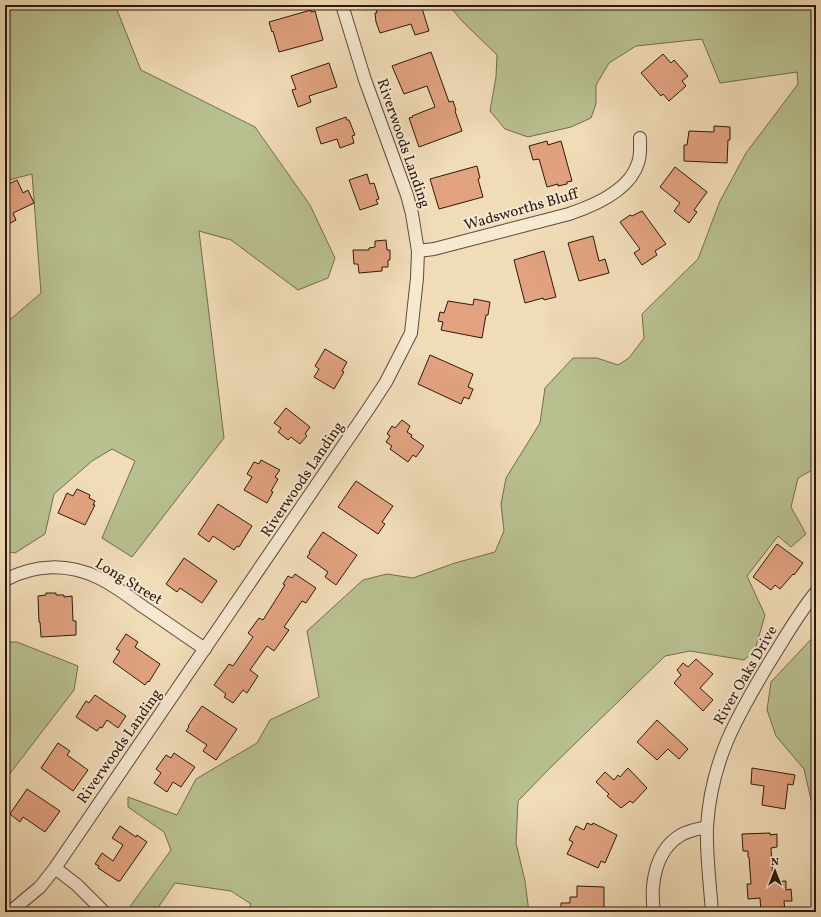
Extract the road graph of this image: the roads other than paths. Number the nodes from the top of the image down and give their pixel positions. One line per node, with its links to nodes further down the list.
1 (342, 5): 3 (street, Riverwoods Landing)
2 (640, 138): 3 (street, Wadsworths Bluff)
3 (418, 251): 6 (street, Riverwoods Landing)
4 (5, 580): 6 (street, Long Street)
5 (816, 592): 7 (street, River Oaks Drive)
6 (205, 649): 8 (street, Riverwoods Landing)
7 (708, 827): 11 (street); 12 (street, River Oaks Drive)
8 (55, 868): 9 (street, Riverwoods Landing); 10 (street)
9 (10, 912)
10 (104, 912)
11 (654, 912)
12 (712, 912)

